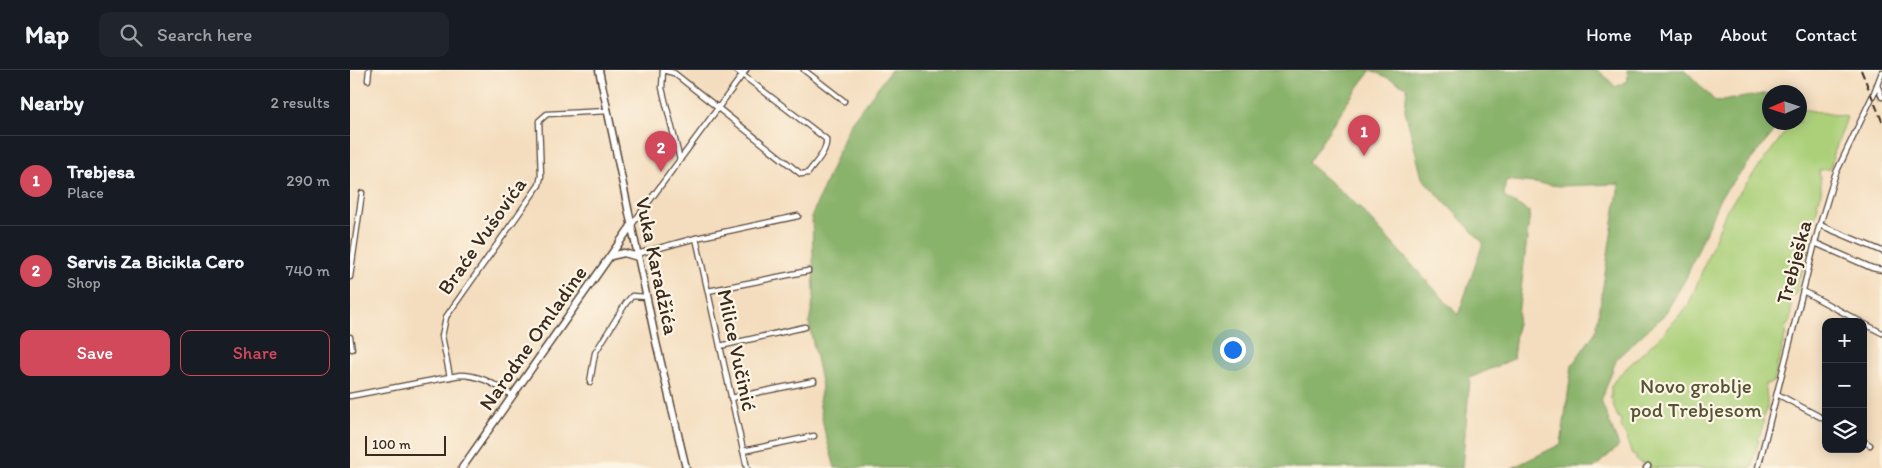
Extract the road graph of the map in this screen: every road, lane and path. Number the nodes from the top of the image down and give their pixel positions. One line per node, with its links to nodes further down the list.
1 (368, 70): 9 (street)
2 (599, 70): 14 (street, Vuka Karadžića)
3 (663, 70): 13 (street); 15 (street)
4 (736, 70): 7 (street)
5 (746, 70): 7 (street)
6 (804, 70): 12 (street)
7 (742, 75): 13 (street); 13 (street)
8 (1882, 75): 10 (street, Trebješka)
9 (368, 80)
10 (1877, 86): 11 (street); 19 (street, Trebješka)
11 (1882, 96)
12 (844, 102)
13 (719, 107): 15 (street)
14 (608, 111): 18 (street, Vuka Karadžića); 38 (street, Braće Vušovića)
15 (680, 160): 18 (street)
16 (362, 193): 27 (street)
17 (798, 216): 20 (street)
18 (631, 226): 23 (street, Vuka Karadžića); 24 (street, Narodne Omladine)
19 (1820, 226): 21 (street, Trebješka); 22 (street)
20 (696, 238): 23 (street); 28 (street, Milice Vučinić)
21 (1815, 243): 25 (street); 29 (street, Trebješka)
22 (1882, 251)
23 (637, 255): 24 (street); 30 (street, Vuka Karadžića)
24 (610, 256): 42 (street, Narodne Omladine)
25 (1882, 270)
26 (808, 271): 28 (street)
27 (350, 276)
28 (708, 291): 36 (street, Milice Vučinić)
29 (1803, 291): 31 (street); 41 (street, Trebješka)
30 (647, 297): 40 (street); 51 (street, Vuka Karadžića)
31 (1854, 318)
32 (1867, 325): 34 (street)
33 (805, 327): 36 (street)
34 (1882, 333)
35 (350, 337): 37 (street)
36 (720, 346): 44 (street, Milice Vučinić)
37 (352, 349)
38 (450, 377): 42 (street); 43 (street)
39 (814, 381): 44 (street)
40 (590, 382)
41 (1777, 394): 45 (street); 53 (street, Trebješka)
42 (512, 395): 50 (street, Narodne Omladine)
43 (350, 396)
44 (730, 398): 49 (street, Milice Vučinić)
45 (1822, 418)
46 (814, 436): 49 (street)
47 (1867, 443): 48 (street)
48 (1870, 445)
49 (743, 451): 52 (street, Milice Vučinić)
50 (462, 468)
51 (686, 468)
52 (747, 468)
53 (1758, 468)

